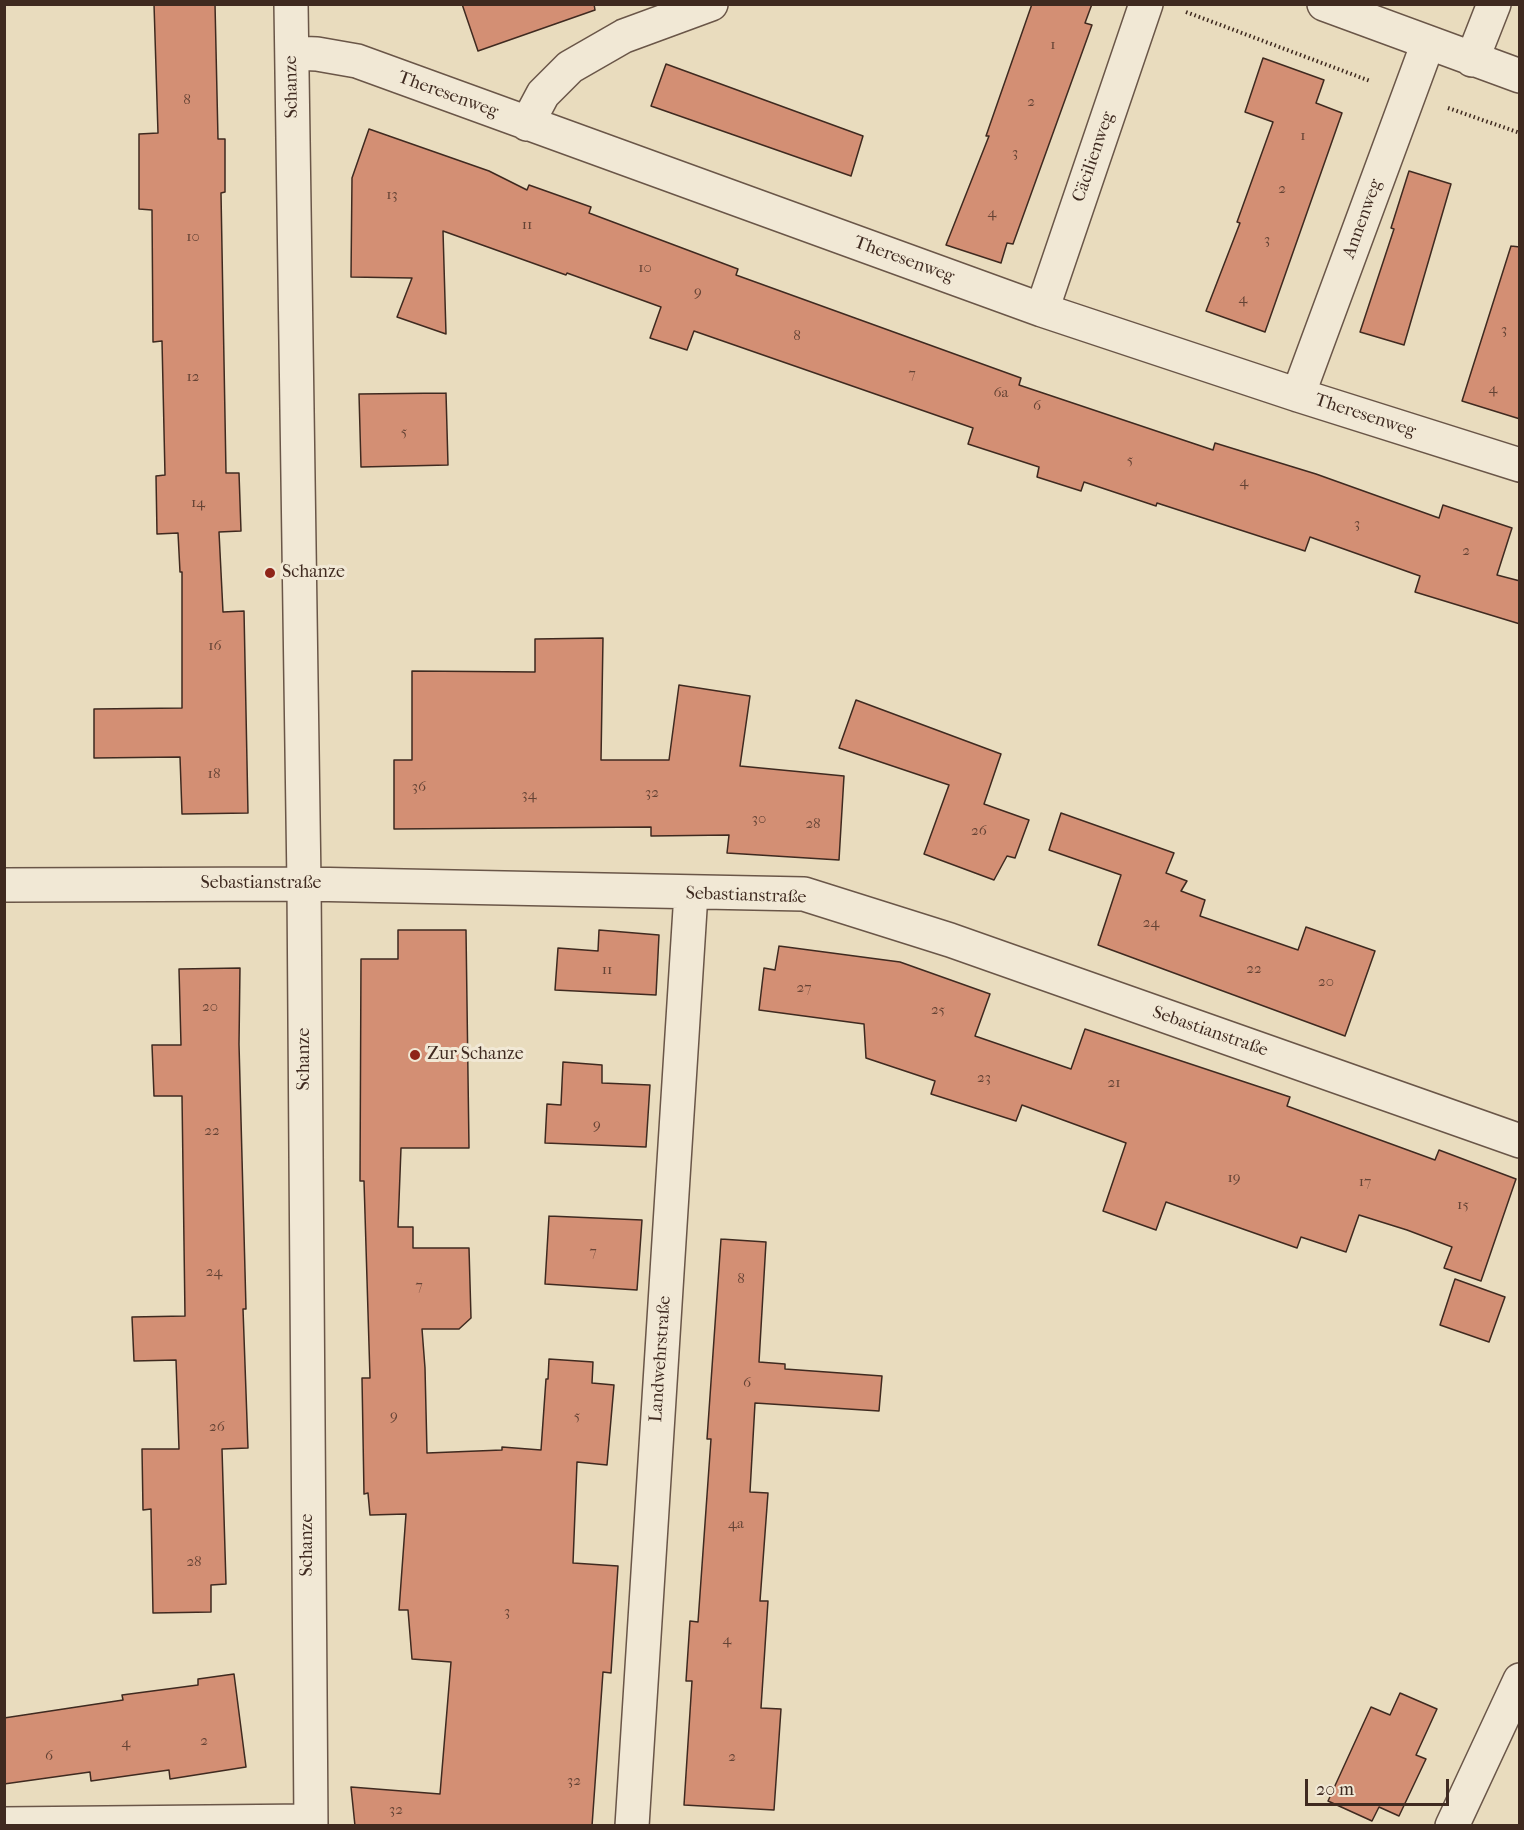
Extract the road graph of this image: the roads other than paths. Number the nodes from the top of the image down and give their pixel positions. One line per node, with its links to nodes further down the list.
1 (291, 4): 7 (street, Schanze)
2 (711, 4): 10 (street)
3 (1324, 4): 6 (street)
4 (1494, 4): 8 (street)
5 (1161, 7): 11 (street, Cäcilienweg)
6 (1428, 43): 8 (street); 12 (street, Annenweg)
7 (292, 53): 10 (street, Theresenweg); 14 (street, Schanze)
8 (1473, 60): 9 (street)
9 (1520, 76)
10 (527, 124): 11 (street, Theresenweg)
11 (1042, 310): 12 (street, Theresenweg)
12 (1298, 395): 13 (street, Theresenweg)
13 (1520, 465)
14 (304, 884): 15 (street, Sebastianstraße); 16 (street, Sebastianstraße); 19 (street, Schanze)
15 (4, 885)
16 (691, 893): 17 (street, Sebastianstraße); 21 (street, Landwehrstraße)
17 (1520, 1141)
18 (1520, 1680): 22 (street)
19 (310, 1823): 20 (street)
20 (4, 1824)
21 (632, 1826)
22 (1452, 1826)

